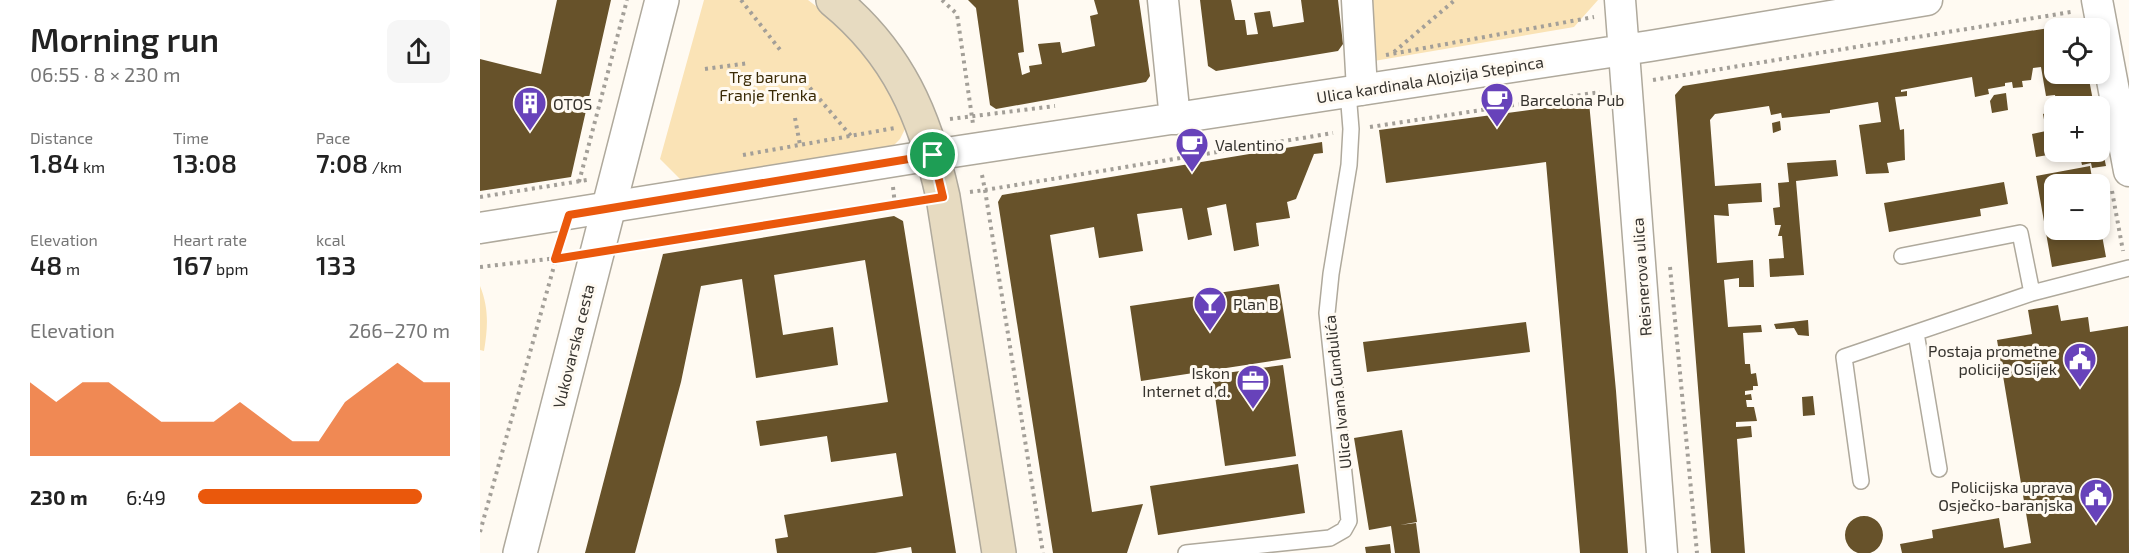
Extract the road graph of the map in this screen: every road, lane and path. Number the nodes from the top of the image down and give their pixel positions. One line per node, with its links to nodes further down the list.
1 (627, 0): 27 (path)
2 (662, 0): 26 (street, Vukovarska cesta)
3 (741, 0): 12 (path)
4 (833, 0): 23 (main road)
5 (1163, 0): 20 (street)
6 (1357, 0): 18 (street)
7 (1455, 0): 13 (path)
8 (1620, 0): 11 (street, Reisnerova ulica)
9 (1927, 0): 11 (street, Ulica kardinala Alojzija Stepinca)
10 (2088, 5): 17 (path); 24 (street)
11 (1624, 50): 17 (street, Reisnerova ulica); 18 (street, Ulica kardinala Alojzija Stepinca)
12 (781, 51)
13 (1392, 54)
14 (749, 63): 15 (path)
15 (705, 69)
16 (805, 82): 21 (path)
17 (1644, 85): 44 (street, Reisnerova ulica)
18 (1355, 91): 20 (street, Ulica kardinala Alojzija Stepinca); 43 (lane, Ulica Ivana Gundulića)
19 (795, 118): 22 (path)
20 (1174, 118): 23 (street, Ulica kardinala Alojzija Stepinca)
21 (851, 136)
22 (800, 145)
23 (933, 155): 25 (main road); 26 (street)
24 (2120, 179): 34 (path)
25 (943, 197): 29 (path); 41 (main road); 42 (path)
26 (609, 208): 27 (street); 29 (street, Vukovarska cesta)
27 (569, 215): 28 (street); 32 (path)
28 (480, 228)
29 (598, 251): 32 (path); 40 (street, Vukovarska cesta)
30 (1902, 256): 35 (lane)
31 (1670, 258): 45 (path)
32 (555, 259): 33 (path); 39 (path)
33 (480, 267)
34 (2128, 268): 35 (lane)
35 (2032, 293): 36 (lane)
36 (1916, 333): 37 (lane); 38 (lane)
37 (1939, 469)
38 (1861, 481)
39 (480, 532)
40 (520, 553)
41 (999, 553)
42 (1043, 553)
43 (1186, 553)
44 (1662, 553)
45 (1697, 553)

